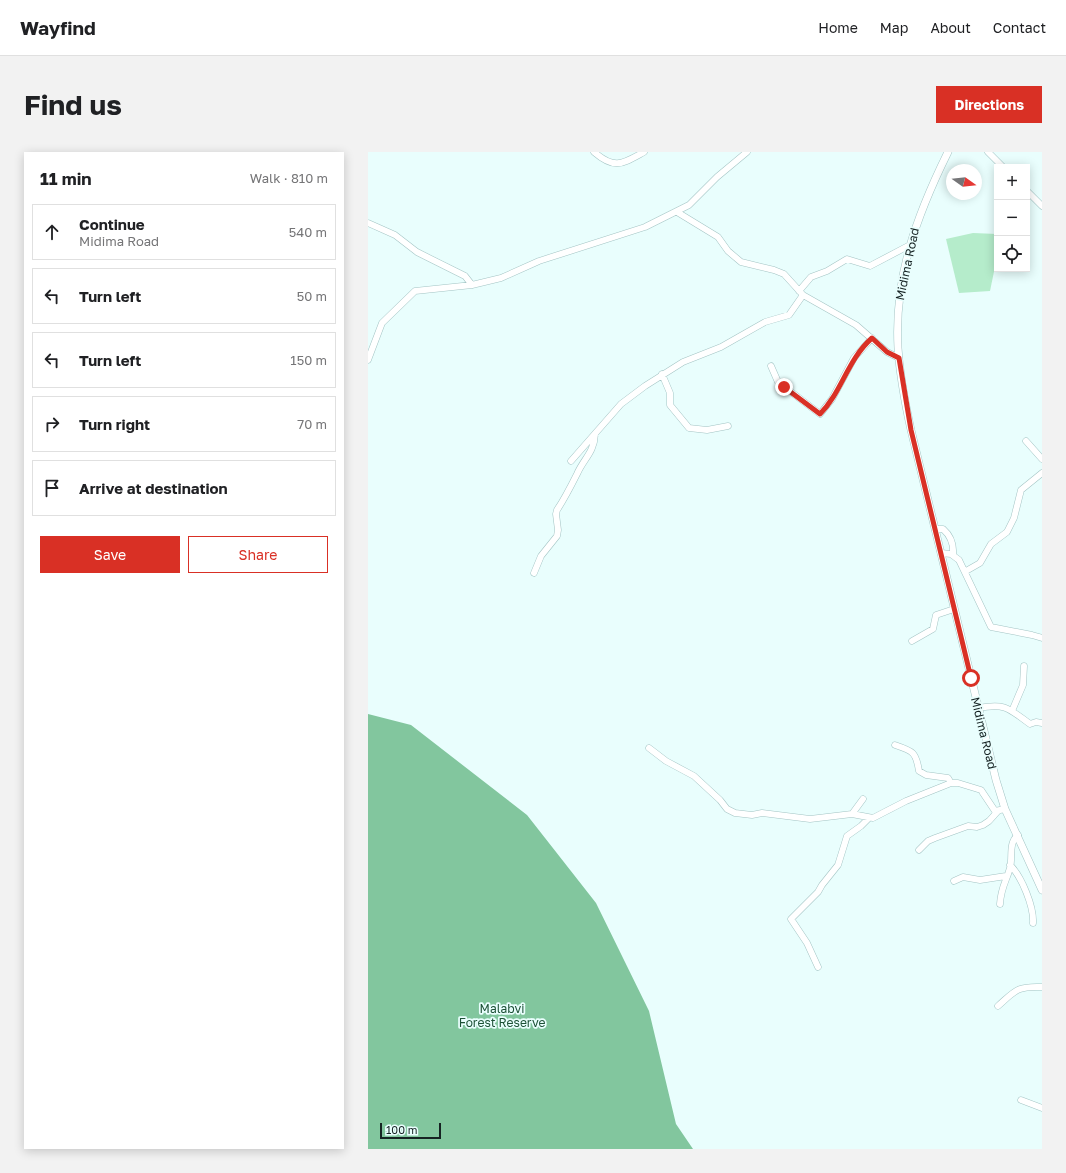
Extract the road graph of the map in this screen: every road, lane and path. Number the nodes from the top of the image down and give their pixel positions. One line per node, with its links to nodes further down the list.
1 (594, 152): 2 (street)
2 (644, 152)
3 (747, 152): 9 (street)
4 (948, 152): 11 (main road, Midima Road)
5 (988, 152): 6 (street)
6 (1000, 164)
7 (1030, 194): 8 (street)
8 (1042, 206)
9 (677, 212): 12 (street); 13 (street)
10 (368, 223): 12 (street)
11 (910, 245): 13 (street); 15 (main road, Midima Road)
12 (472, 285): 16 (street)
13 (801, 293): 14 (street); 18 (street)
14 (872, 338): 15 (street); 17 (street)
15 (899, 358): 25 (main road, Midima Road)
16 (368, 360)
17 (771, 366)
18 (662, 374): 19 (street); 20 (street)
19 (728, 426)
20 (595, 434): 23 (street); 29 (street)
21 (1026, 441): 22 (street)
22 (1042, 459)
23 (571, 461)
24 (1042, 473): 28 (street)
25 (935, 529): 26 (main road, Midima Road); 27 (street)
26 (941, 553): 27 (street); 30 (main road, Midima Road)
27 (953, 555): 28 (street)
28 (966, 571): 31 (street)
29 (534, 573)
30 (954, 609): 32 (street); 34 (main road, Midima Road)
31 (1042, 638)
32 (912, 641)
33 (1024, 666): 35 (street)
34 (978, 708): 35 (street); 41 (main road, Midima Road)
35 (1012, 711): 36 (street)
36 (1042, 723)
37 (895, 745): 39 (street)
38 (649, 748): 42 (street)
39 (951, 783): 41 (street); 43 (street)
40 (863, 800): 42 (street)
41 (1002, 810): 44 (main road, Midima Road); 45 (street)
42 (852, 814): 43 (street)
43 (869, 818): 52 (street)
44 (1018, 836): 46 (street); 49 (main road, Midima Road)
45 (919, 850)
46 (1010, 865): 47 (street); 51 (street)
47 (1006, 876): 48 (street); 50 (street)
48 (954, 881)
49 (1042, 890)
50 (1000, 904)
51 (1033, 923)
52 (818, 966)
53 (1042, 987): 54 (street)
54 (998, 1006)
55 (1021, 1100): 56 (street)
56 (1042, 1108)

